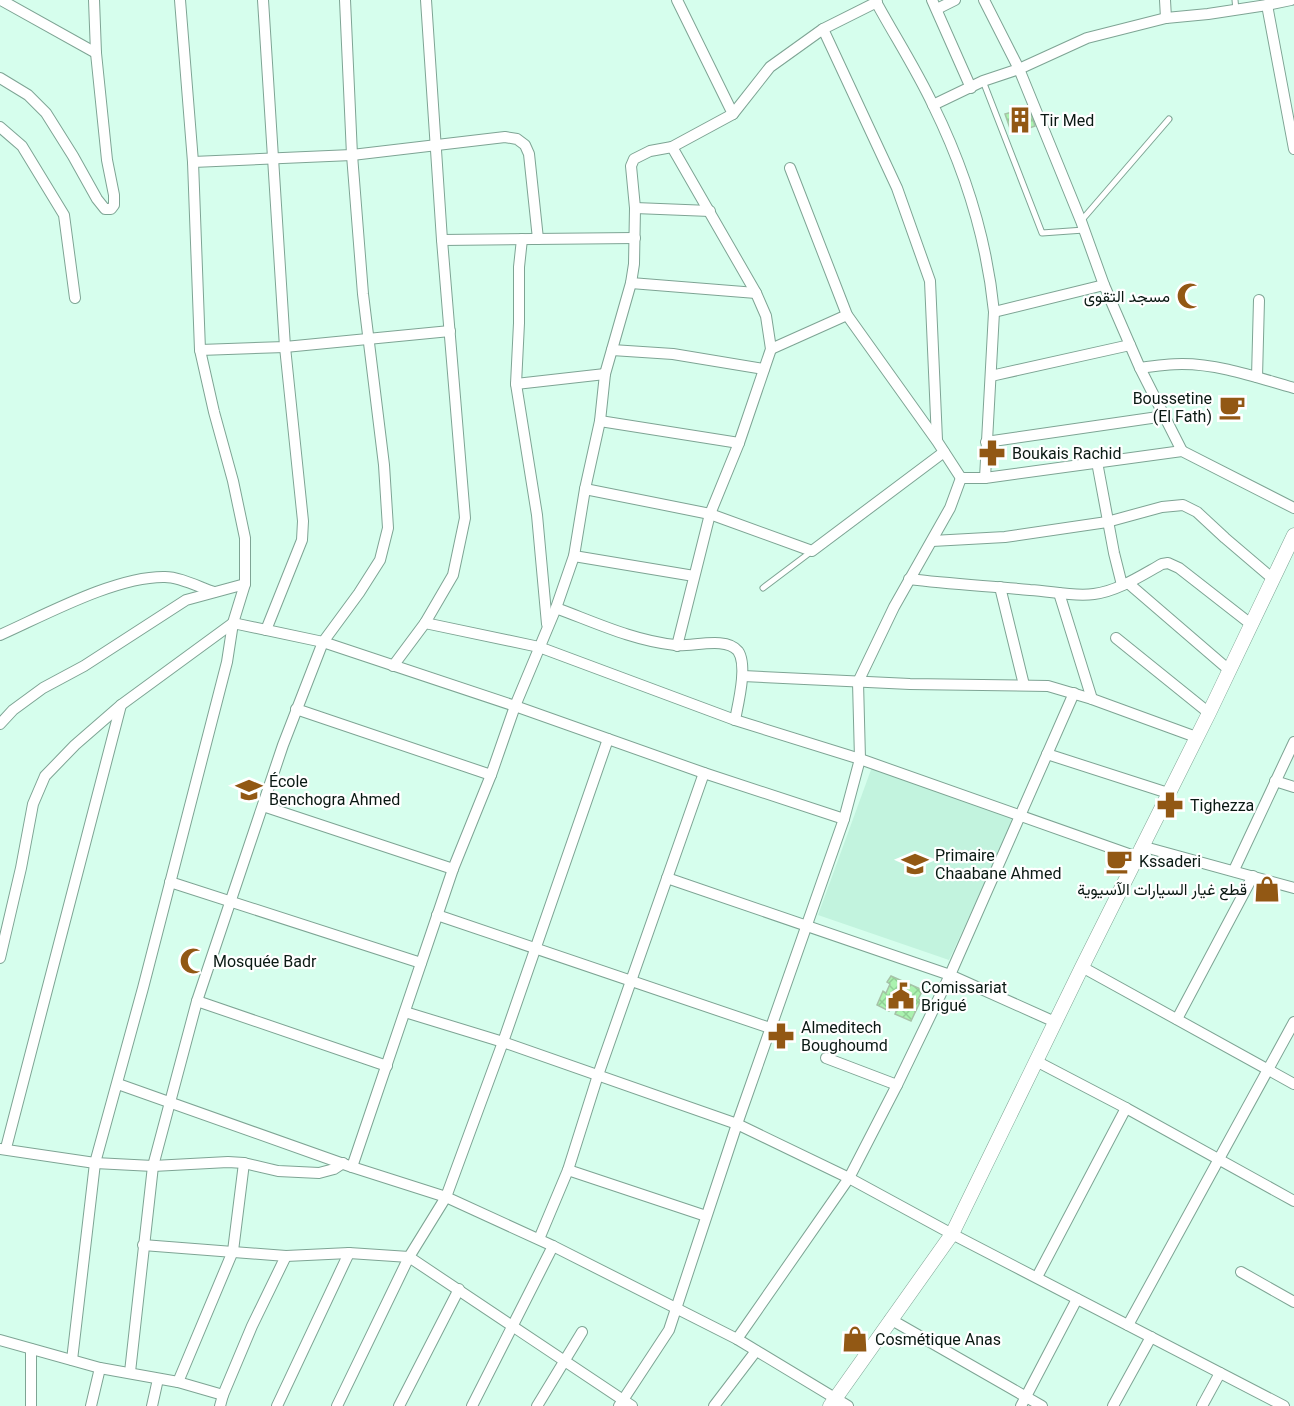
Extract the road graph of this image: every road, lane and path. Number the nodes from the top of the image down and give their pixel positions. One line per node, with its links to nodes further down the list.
1 (1, 0): 18 (street)
2 (94, 0): 18 (street)
3 (180, 0): 33 (street)
4 (263, 0): 32 (street)
5 (345, 0): 31 (street)
6 (426, 0): 28 (street)
7 (677, 0): 25 (street)
8 (955, 0): 13 (street)
9 (984, 0): 19 (street)
10 (1166, 0): 16 (street)
11 (1291, 0): 15 (street)
12 (876, 1): 17 (street); 23 (street)
13 (935, 4): 22 (street)
14 (1236, 5): 15 (street); 16 (street)
15 (1267, 5): 24 (street)
16 (1166, 18): 19 (street)
17 (823, 29): 25 (street); 65 (street)
18 (96, 53): 20 (street)
19 (1020, 69): 21 (street); 37 (street)
20 (0, 78)
21 (983, 81): 22 (street); 37 (lane)
22 (971, 88): 23 (street)
23 (933, 105): 47 (street)
24 (1290, 109): 30 (street)
25 (733, 114): 29 (street)
26 (1169, 119): 37 (lane)
27 (0, 127): 45 (street)
28 (435, 144): 31 (street); 40 (street); 41 (street)
29 (672, 147): 35 (street); 36 (street)
30 (1294, 149)
31 (352, 155): 32 (street); 50 (street)
32 (274, 157): 33 (street); 52 (street)
33 (193, 162): 54 (street)
34 (790, 168): 48 (street)
35 (635, 208): 36 (street); 38 (street)
36 (710, 211): 44 (street)
37 (1083, 225): 43 (street)
38 (635, 238): 40 (street); 42 (street)
39 (522, 239): 40 (street); 41 (street); 61 (street)
40 (538, 239)
41 (442, 240): 49 (street)
42 (631, 283): 44 (street); 55 (street)
43 (1104, 285): 47 (street); 51 (street)
44 (756, 292): 53 (street)
45 (75, 298)
46 (1259, 300): 60 (street)
47 (994, 312): 59 (street)
48 (847, 315): 53 (street); 65 (street)
49 (450, 331): 50 (street); 92 (street)
50 (368, 340): 52 (street); 98 (street)
51 (1130, 345): 56 (street); 59 (street)
52 (285, 347): 54 (street); 95 (street)
53 (771, 349): 57 (street)
54 (200, 350): 84 (street)
55 (612, 350): 57 (street); 58 (street)
56 (1140, 368): 60 (street); 63 (street)
57 (764, 369): 67 (street)
58 (605, 374): 61 (street); 64 (street)
59 (991, 376): 66 (street)
60 (1257, 377): 62 (street)
61 (516, 384): 94 (street)
62 (1294, 388)
63 (1165, 416): 66 (street); 69 (street)
64 (600, 421): 67 (street); 73 (street)
65 (937, 441): 68 (street)
66 (986, 442): 72 (street)
67 (739, 444): 75 (street)
68 (944, 452): 71 (street); 79 (street)
69 (1182, 452): 70 (street); 74 (street)
70 (1097, 462): 72 (street); 76 (street)
71 (961, 478): 72 (street); 78 (street)
72 (985, 478)
73 (585, 489): 75 (street); 80 (street)
74 (1294, 508)
75 (710, 514): 79 (street); 81 (street)
76 (1107, 522): 78 (street); 83 (street); 85 (street)
77 (1294, 535): 83 (street)
78 (932, 541): 82 (street)
79 (812, 551): 87 (lane)
80 (574, 556): 81 (street); 90 (street)
81 (694, 576): 99 (street)
82 (909, 579): 86 (street); 104 (street)
83 (1273, 579): 93 (street)
84 (246, 584): 88 (street); 91 (street)
85 (1125, 584): 89 (street); 93 (street); 102 (street)
86 (1000, 587): 89 (street); 105 (street)
87 (763, 588)
88 (214, 592): 96 (street); 113 (street)
89 (1059, 593): 107 (street)
90 (556, 608): 94 (street); 99 (street)
91 (233, 623): 95 (street); 108 (street); 132 (street)
92 (425, 623): 100 (street); 101 (street)
93 (1252, 625): 102 (street)
94 (547, 627): 100 (street)
95 (266, 630): 98 (street)
96 (0, 635)
97 (1116, 638): 111 (street)
98 (323, 642): 101 (street); 110 (street)
99 (677, 646): 103 (street)
100 (539, 647): 109 (street); 112 (street)
101 (393, 666): 109 (street)
102 (1229, 670): 111 (street)
103 (743, 676): 104 (street); 112 (street)
104 (858, 682): 105 (street); 118 (street)
105 (1024, 685): 106 (street)
106 (1074, 693): 107 (street); 117 (street)
107 (1092, 699): 114 (street)
108 (122, 705): 138 (street); 161 (street)
109 (515, 706): 115 (street); 120 (street)
110 (296, 709): 120 (street); 124 (street)
111 (1209, 713): 114 (street)
112 (735, 720): 118 (street)
113 (0, 723)
114 (1196, 737): 123 (street)
115 (609, 739): 119 (street); 137 (street)
116 (1294, 742): 121 (street)
117 (1047, 754): 123 (street); 125 (street)
118 (860, 759): 125 (street); 126 (street)
119 (704, 773): 126 (street); 131 (street)
120 (491, 775): 128 (street)
121 (1275, 781): 122 (street); 129 (street)
122 (1294, 787)
123 (1168, 794): 127 (street)
124 (263, 806): 128 (street); 134 (street)
125 (1020, 815): 127 (street); 141 (street)
126 (844, 819): 136 (street)
127 (1139, 851): 129 (street); 140 (street)
128 (453, 869): 135 (street)
129 (1234, 870): 130 (street)
130 (1253, 876): 133 (street); 145 (street)
131 (667, 878): 136 (street); 142 (street)
132 (170, 882): 134 (street); 155 (street)
133 (1294, 888)
134 (230, 903): 139 (street); 143 (street)
135 (437, 915): 137 (street); 139 (street)
136 (807, 924): 141 (street); 148 (street)
137 (535, 948): 142 (street); 149 (street)
138 (0, 958)
139 (421, 963): 144 (street)
140 (1082, 967): 145 (street); 146 (street)
141 (950, 975): 146 (street); 157 (street)
142 (632, 981): 148 (street); 154 (street)
143 (197, 1001): 152 (street); 158 (street)
144 (405, 1012): 149 (street); 152 (street)
145 (1177, 1019): 153 (street)
146 (1055, 1022): 151 (street)
147 (1294, 1022): 153 (street)
148 (770, 1028): 160 (street)
149 (503, 1042): 154 (street); 169 (street)
150 (826, 1058): 157 (street)
151 (1036, 1061): 159 (street); 172 (street)
152 (387, 1066): 165 (street)
153 (1267, 1070): 156 (street); 162 (street)
154 (598, 1076): 160 (street); 167 (street)
155 (118, 1084): 158 (street); 163 (street)
156 (1294, 1084)
157 (897, 1085): 168 (street)
158 (169, 1101): 165 (street); 166 (street)
159 (1126, 1108): 162 (street); 181 (street)
160 (737, 1124): 168 (street); 171 (street)
161 (3, 1149): 163 (street)
162 (1217, 1159): 170 (street); 187 (street)
163 (95, 1163): 166 (street); 196 (street)
164 (244, 1163): 165 (street); 166 (street); 176 (street)
165 (348, 1165): 169 (street)
166 (153, 1166): 174 (street)
167 (568, 1170): 171 (street); 173 (street)
168 (849, 1178): 172 (street); 191 (street)
169 (446, 1197): 173 (street); 179 (street)
170 (1294, 1202)
171 (706, 1216): 185 (street)
172 (952, 1234): 181 (street); 186 (street)
173 (539, 1239): 175 (street)
174 (143, 1245): 176 (street); 198 (street)
175 (553, 1246): 185 (street); 188 (street)
176 (233, 1251): 178 (street); 201 (street)
177 (348, 1253): 178 (street); 179 (street); 211 (street)
178 (286, 1256): 202 (street)
179 (409, 1257): 182 (street); 212 (street)
180 (1241, 1272): 184 (street)
181 (1037, 1277): 183 (street)
182 (459, 1289): 188 (street); 213 (street)
183 (1077, 1299): 187 (street); 203 (street)
184 (1294, 1302)
185 (677, 1309): 191 (street); 204 (street)
186 (890, 1319): 203 (street); 205 (street)
187 (1128, 1325): 190 (street)
188 (512, 1326): 195 (street); 214 (street)
189 (582, 1332): 195 (street)
190 (1151, 1337): 199 (street); 218 (street)
191 (737, 1339): 194 (street)
192 (0, 1340): 193 (street)
193 (31, 1349): 196 (street); 207 (street)
194 (756, 1351): 205 (street); 216 (street)
195 (565, 1359): 204 (street); 215 (street)
196 (72, 1360): 197 (street)
197 (100, 1368): 198 (street); 208 (street)
198 (130, 1372): 200 (street)
199 (1220, 1373): 206 (street); 219 (street)
200 (158, 1378): 201 (street); 209 (street)
201 (178, 1382): 202 (street)
202 (223, 1395): 210 (street)
203 (1023, 1402): 217 (street)
204 (625, 1404)
205 (838, 1404)
206 (1278, 1405)
207 (31, 1406)
208 (91, 1406)
209 (152, 1406)
210 (220, 1406)
211 (277, 1406)
212 (337, 1406)
213 (399, 1406)
214 (472, 1406)
215 (537, 1406)
216 (714, 1406)
217 (1042, 1406)
218 (1113, 1406)
219 (1202, 1406)

